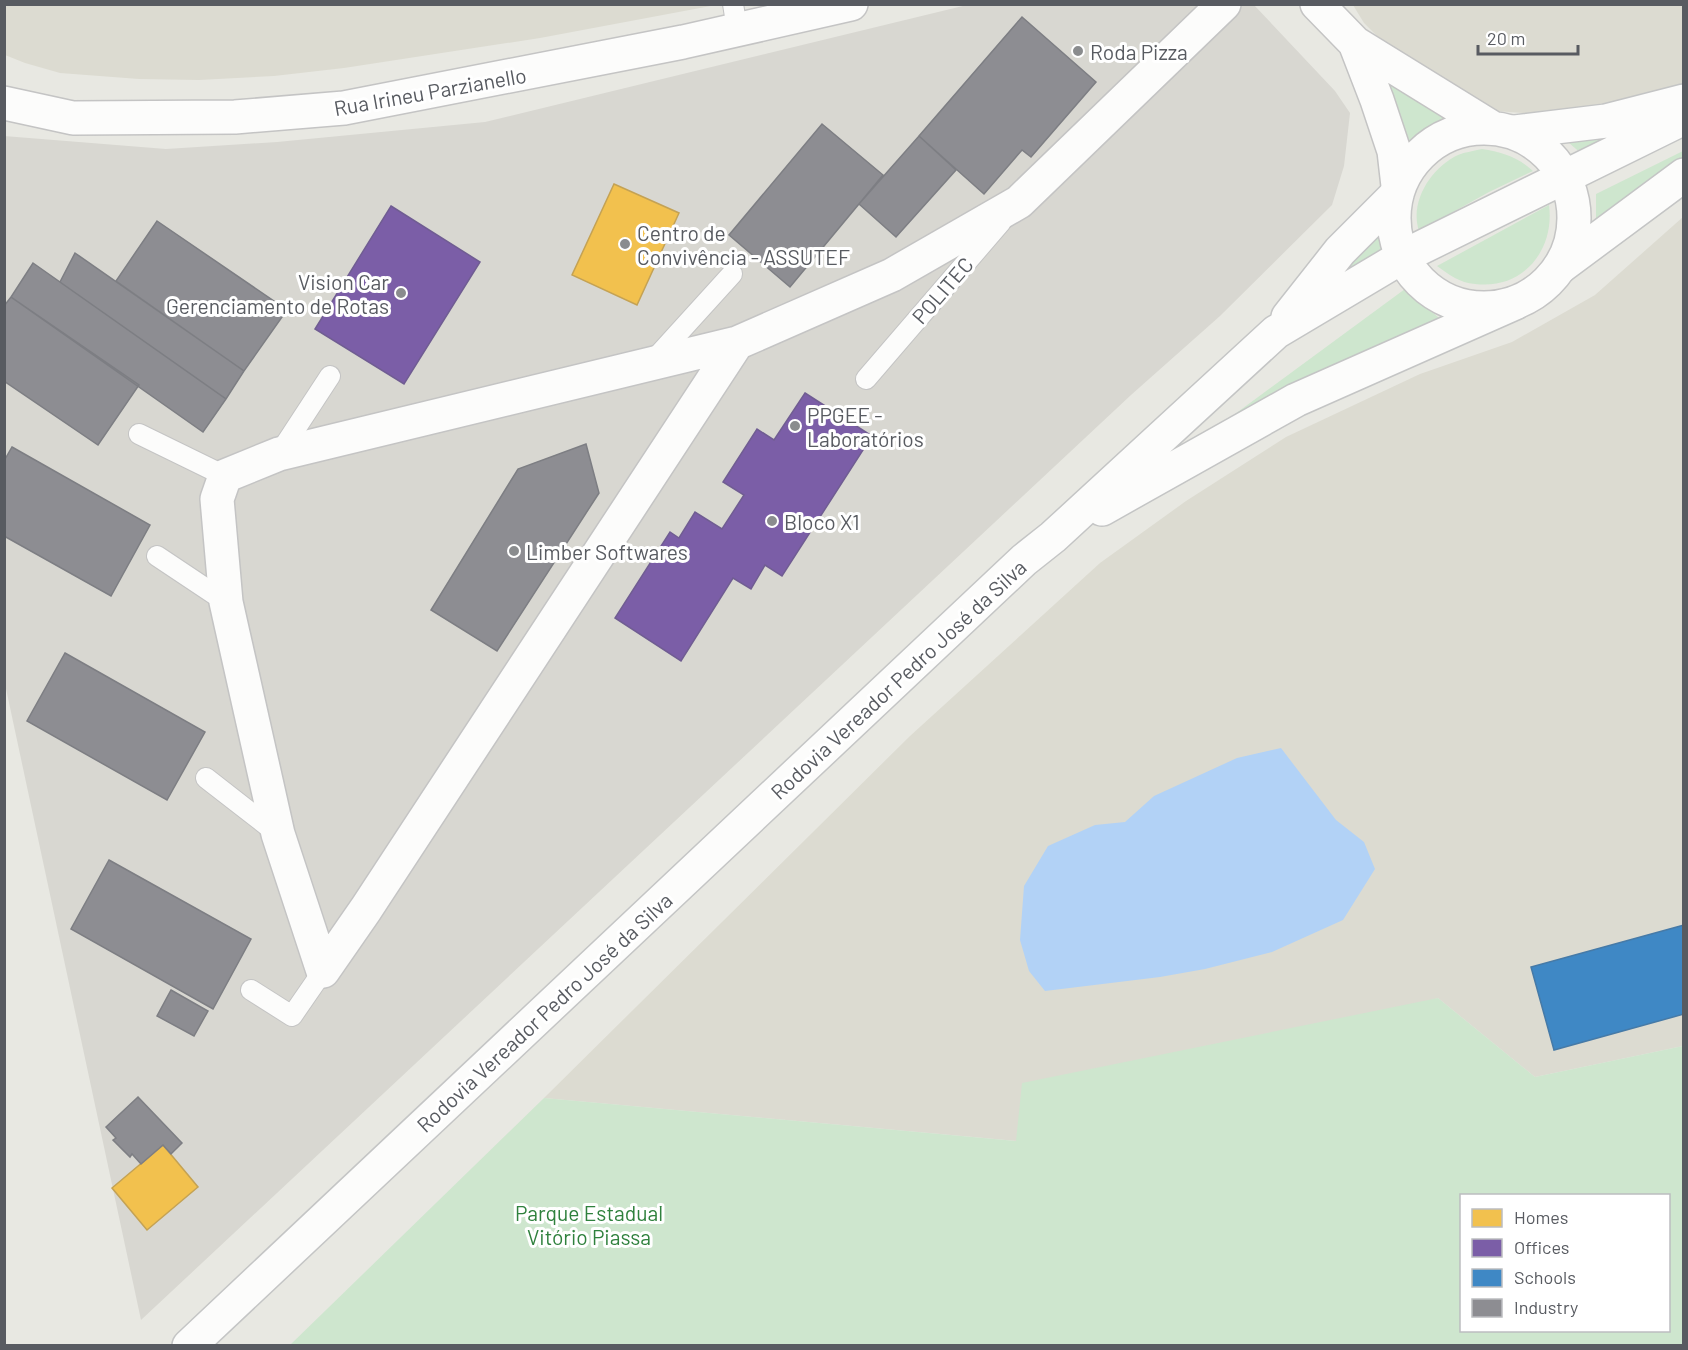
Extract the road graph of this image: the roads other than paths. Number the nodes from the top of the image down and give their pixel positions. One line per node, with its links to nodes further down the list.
1 (851, 4): 4 (street, Rua Irineu Parzianello)
2 (1224, 4): 13 (street)
3 (1317, 4): 5 (street)
4 (735, 17): 7 (street, Rua Irineu Parzianello)
5 (1355, 43): 9 (street); 12 (street)
6 (1683, 101): 9 (street)
7 (4, 103)
8 (1683, 118): 11 (street, Rodovia Vereador Pedro José da Silva)
9 (1503, 129): 11 (street); 12 (street)
10 (1683, 175): 15 (street)
11 (1564, 176): 14 (street, Rodovia Vereador Pedro José da Silva); 15 (street)
12 (1397, 191): 14 (street); 18 (street)
13 (1019, 202): 19 (street); 22 (lane, POLITEC)
14 (1402, 257): 17 (street); 18 (street, Rodovia Vereador Pedro José da Silva)
15 (1560, 267): 17 (street)
16 (732, 274): 20 (lane)
17 (1515, 303): 26 (street)
18 (1276, 332): 26 (street, Rodovia Vereador Pedro José da Silva)
19 (737, 343): 20 (street); 31 (street)
20 (651, 363): 24 (street)
21 (330, 376): 24 (lane)
22 (866, 379)
23 (139, 434): 25 (lane)
24 (279, 454): 25 (street)
25 (225, 476): 28 (street)
26 (1053, 537): 33 (street, Rodovia Vereador Pedro José da Silva)
27 (157, 556): 28 (lane)
28 (226, 602): 30 (street)
29 (206, 778): 30 (lane)
30 (278, 834): 31 (street)
31 (322, 971): 32 (lane)
32 (251, 990)
33 (189, 1346)

